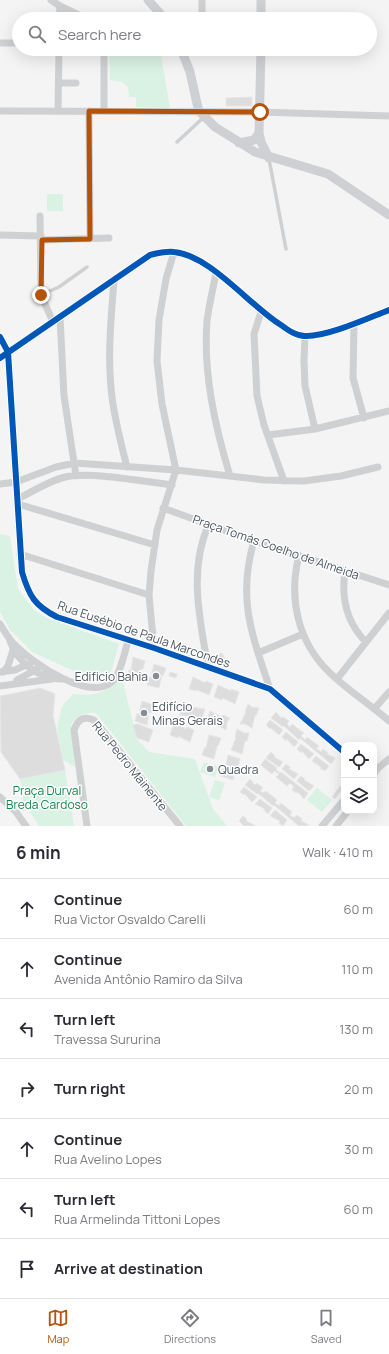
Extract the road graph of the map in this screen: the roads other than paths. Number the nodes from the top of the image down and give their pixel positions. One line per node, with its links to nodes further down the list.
1 (148, 0): 7 (main road)
2 (202, 0): 8 (street)
3 (261, 0): 9 (main road)
4 (55, 2): 5 (street); 6 (street)
5 (57, 12)
6 (74, 12)
7 (159, 12)
8 (202, 12)
9 (261, 12)
10 (0, 43): 11 (street)
11 (12, 43)
12 (59, 56): 16 (street)
13 (104, 56): 21 (street)
14 (184, 56): 23 (main road)
15 (261, 56): 22 (main road)
16 (59, 83): 17 (street); 19 (street)
17 (76, 83)
18 (0, 111): 19 (street)
19 (58, 111): 20 (street)
20 (89, 111): 21 (street); 34 (street)
21 (104, 112): 23 (street)
22 (260, 112): 23 (street); 24 (street); 25 (main road)
23 (202, 115): 26 (lane); 27 (main road)
24 (389, 116)
25 (259, 133): 27 (main road); 28 (main road)
26 (177, 142)
27 (239, 143): 28 (main road)
28 (269, 158): 29 (main road); 35 (lane)
29 (389, 215)
30 (40, 216): 32 (street)
31 (0, 235): 32 (street)
32 (41, 238): 34 (street); 40 (street)
33 (109, 238): 34 (street)
34 (90, 239)
35 (286, 249)
36 (174, 252): 38 (street); 39 (street); 57 (street)
37 (87, 267): 40 (lane)
38 (216, 273): 42 (street); 59 (street)
39 (114, 280): 43 (street); 55 (street)
40 (41, 295): 44 (street)
41 (389, 310): 45 (street)
42 (261, 312): 46 (street); 53 (street)
43 (60, 317): 44 (street); 54 (street)
44 (53, 322): 48 (street)
45 (354, 323): 46 (street); 51 (street)
46 (305, 336): 52 (street)
47 (0, 337): 48 (street)
48 (8, 352): 49 (street); 61 (street, Rua Eusébio de Paula Marcondes)
49 (0, 358)
50 (389, 411): 51 (street)
51 (364, 418): 52 (street)
52 (315, 429): 53 (street)
53 (268, 435): 60 (street)
54 (75, 463): 55 (street); 58 (street); 61 (street)
55 (127, 467): 57 (street)
56 (378, 467): 60 (street)
57 (176, 470): 59 (street); 63 (street)
58 (76, 476): 63 (street); 64 (street)
59 (230, 476): 60 (street)
60 (284, 481)
61 (16, 482): 62 (street); 64 (street, Rua Eusébio de Paula Marcondes)
62 (0, 484)
63 (172, 485): 65 (street)
64 (18, 501): 68 (street); 69 (street, Rua Eusébio de Paula Marcondes)
65 (163, 508): 66 (street, Praça Tomás Coelho de Almeida); 68 (street)
66 (209, 524): 67 (street, Praça Tomás Coelho de Almeida); 86 (street)
67 (254, 541): 70 (street, Praça Tomás Coelho de Almeida); 82 (street)
68 (155, 545): 73 (street)
69 (20, 554): 73 (street); 78 (street, Rua Eusébio de Paula Marcondes)
70 (299, 556): 71 (street, Praça Tomás Coelho de Almeida); 76 (street)
71 (345, 571): 72 (street, Praça Tomás Coelho de Almeida); 79 (street)
72 (389, 586)
73 (149, 595): 80 (street)
74 (389, 613): 79 (street)
75 (0, 624): 77 (street)
76 (303, 634): 82 (street); 91 (street)
77 (9, 638): 81 (street); 83 (street)
78 (128, 641): 80 (street, Rua Eusébio de Paula Marcondes); 90 (street)
79 (366, 642): 91 (street)
80 (154, 648): 86 (street, Rua Eusébio de Paula Marcondes)
81 (13, 650): 84 (street); 88 (street)
82 (258, 653): 93 (street)
83 (33, 660): 84 (street); 85 (street)
84 (26, 666): 87 (street); 88 (street)
85 (41, 666): 87 (street); 90 (street)
86 (208, 667): 93 (street, Rua Eusébio de Paula Marcondes)
87 (35, 671): 89 (street); 92 (street)
88 (2, 672)
89 (54, 679): 90 (street); 92 (street)
90 (64, 679)
91 (337, 679): 95 (street)
92 (4, 686)
93 (270, 689): 97 (street, Rua Eusébio de Paula Marcondes)
94 (389, 692): 95 (street)
95 (375, 708): 96 (street)
96 (389, 721)
97 (341, 749)
98 (389, 759): 99 (street)
99 (377, 769)
100 (0, 797): 103 (street)
101 (341, 804): 106 (street)
102 (346, 814): 107 (street)
103 (26, 826)
104 (87, 826): 105 (street, Rua Pedro Mainente)
105 (180, 826)
106 (322, 826)
107 (336, 826)

